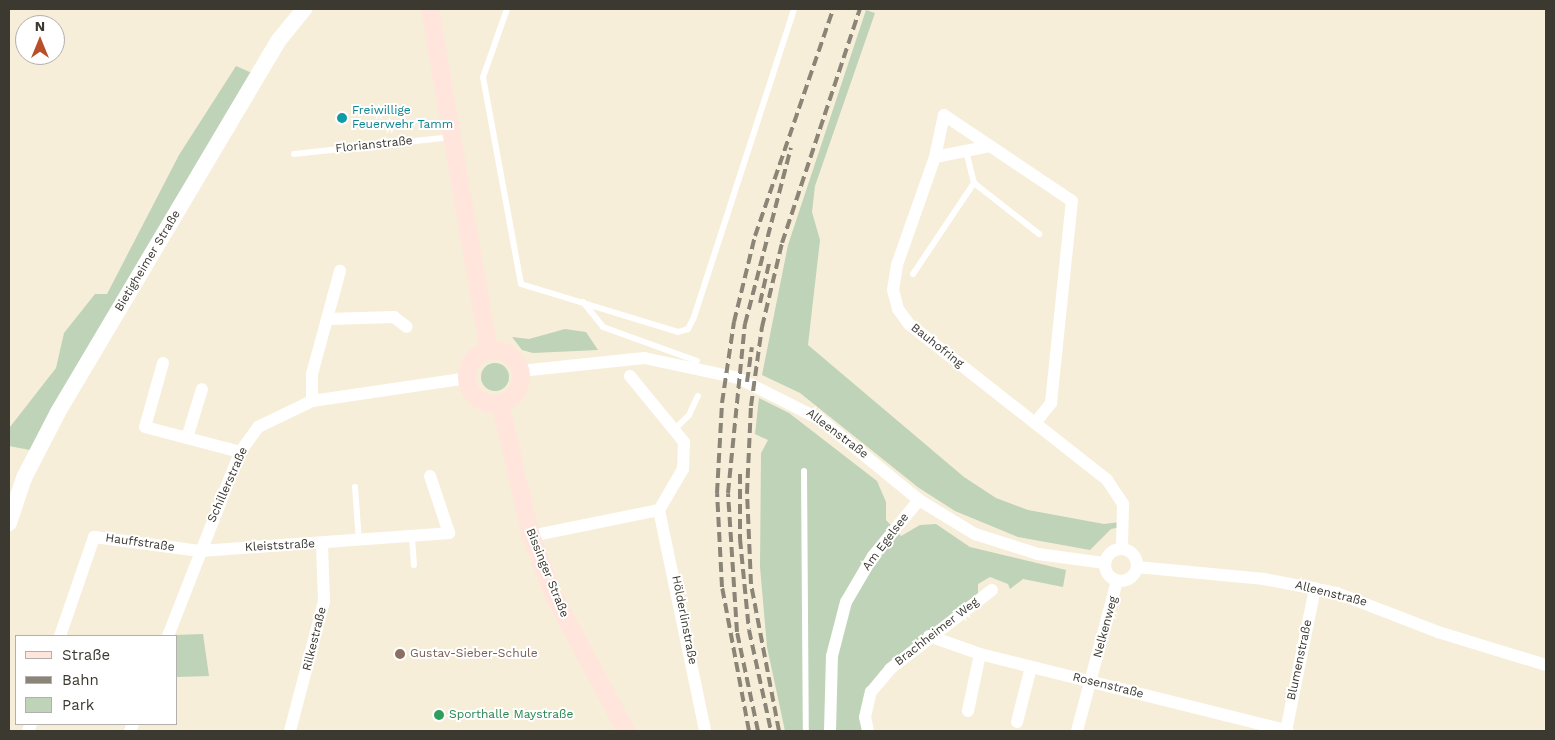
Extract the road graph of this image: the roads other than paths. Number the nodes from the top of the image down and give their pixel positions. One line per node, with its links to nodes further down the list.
1 (304, 9): 36 (street, Bietigheimer Straße)
2 (430, 9): 5 (main road)
3 (507, 9): 14 (lane)
4 (794, 9): 14 (lane)
5 (453, 137): 8 (lane, Florianstraße); 17 (main road)
6 (990, 146): 7 (street); 9 (street, Bauhofring); 27 (street, Bauhofring)
7 (966, 151): 9 (street); 10 (lane)
8 (294, 154)
9 (935, 157): 27 (street, Bauhofring)
10 (974, 183): 11 (lane); 13 (lane)
11 (1039, 234)
12 (340, 271): 15 (street)
13 (913, 274)
14 (583, 302): 18 (lane)
15 (329, 318): 16 (street); 25 (street)
16 (407, 327)
17 (489, 351): 20 (main road); 22 (main road)
18 (697, 361)
19 (164, 363): 29 (street)
20 (520, 370): 26 (main road); 34 (street, Alleenstraße)
21 (630, 376): 28 (street)
22 (467, 378): 25 (street, Schillerstraße); 26 (main road)
23 (202, 389): 29 (street)
24 (698, 396): 28 (lane)
25 (312, 401): 30 (street, Schillerstraße)
26 (500, 403): 37 (main road, Bissinger Straße)
27 (1035, 423): 41 (street, Bauhofring)
28 (676, 428): 35 (street)
29 (187, 438): 30 (street)
30 (240, 452): 42 (street, Schillerstraße)
31 (804, 471): 61 (lane)
32 (430, 476): 38 (street, Kleiststraße)
33 (355, 487): 39 (lane)
34 (919, 500): 43 (street, Alleenstraße); 62 (street, Am Egelsee)
35 (659, 510): 37 (street); 60 (street, Hölderlinstraße)
36 (9, 523)
37 (530, 536): 59 (main road, Bissinger Straße)
38 (412, 537): 39 (street, Kleiststraße); 44 (lane)
39 (359, 542): 40 (street, Kleiststraße)
40 (322, 544): 42 (street, Kleiststraße); 58 (street, Rilkestraße)
41 (1122, 549): 43 (street); 45 (street)
42 (200, 551): 49 (street, Hauffstraße); 50 (street, Schillerstraße)
43 (1105, 563): 46 (street)
44 (414, 566)
45 (1137, 567): 46 (street); 47 (street, Alleenstraße)
46 (1118, 581): 55 (street, Nelkenweg)
47 (1315, 588): 53 (street, Alleenstraße); 65 (street, Blumenstraße)
48 (992, 590): 51 (street, Brachheimer Weg)
49 (60, 635)
50 (168, 635)
51 (929, 636): 52 (street, Rosenstraße); 63 (street, Brachheimer Weg)
52 (980, 654): 54 (street, Rosenstraße); 56 (street)
53 (1546, 665)
54 (1032, 667): 55 (street, Rosenstraße); 57 (street)
55 (1091, 681): 64 (street, Nelkenweg); 65 (street, Rosenstraße)
56 (968, 711)
57 (1018, 722)
58 (290, 731)
59 (626, 731)
60 (705, 731)
61 (806, 731)
62 (830, 731)
63 (868, 731)
64 (1077, 731)
65 (1286, 731)

